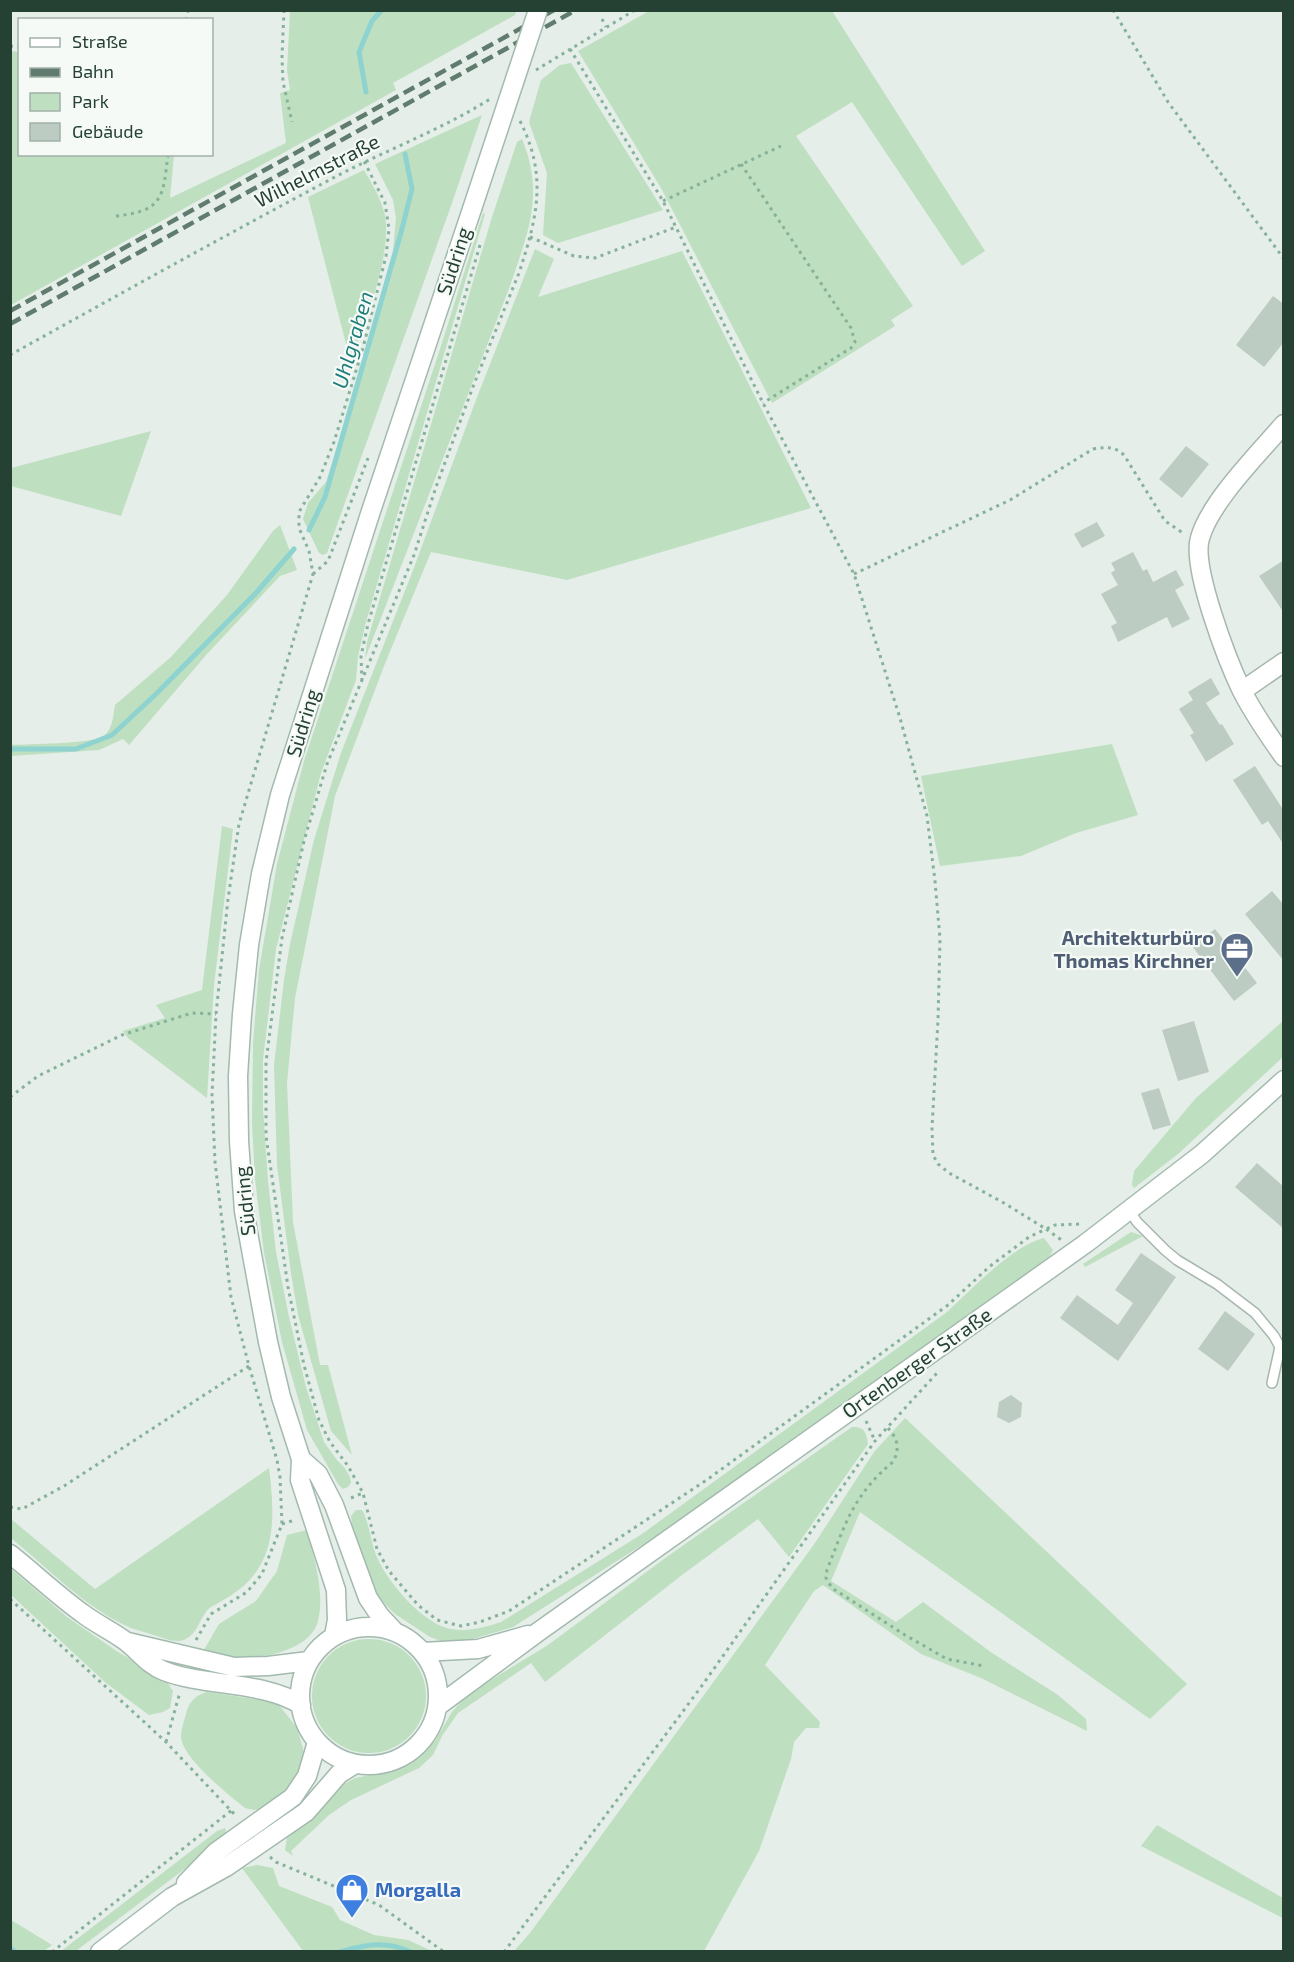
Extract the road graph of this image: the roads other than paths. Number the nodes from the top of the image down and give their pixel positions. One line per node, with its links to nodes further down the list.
1 (538, 10): 9 (street, Südring, bridge)
2 (1284, 424): 4 (street)
3 (1284, 662): 4 (street)
4 (1242, 691): 5 (street)
5 (1284, 757)
6 (1284, 1080): 7 (street, Ortenberger Straße)
7 (1129, 1210): 8 (lane); 12 (street, Ortenberger Straße)
8 (1272, 1383)
9 (301, 1459): 11 (street, Südring); 13 (street, Südring)
10 (10, 1554): 14 (street)
11 (394, 1631): 13 (street); 15 (street)
12 (538, 1632): 15 (street, Ortenberger Straße); 18 (street, Ortenberger Straße)
13 (334, 1636): 16 (street)
14 (125, 1641): 16 (street); 17 (street)
15 (423, 1652): 18 (street)
16 (309, 1662): 17 (street)
17 (301, 1706): 19 (street)
18 (438, 1706): 20 (street)
19 (317, 1742): 20 (street); 21 (street)
20 (355, 1764): 21 (street)
21 (252, 1838): 22 (street)
22 (100, 1952)

